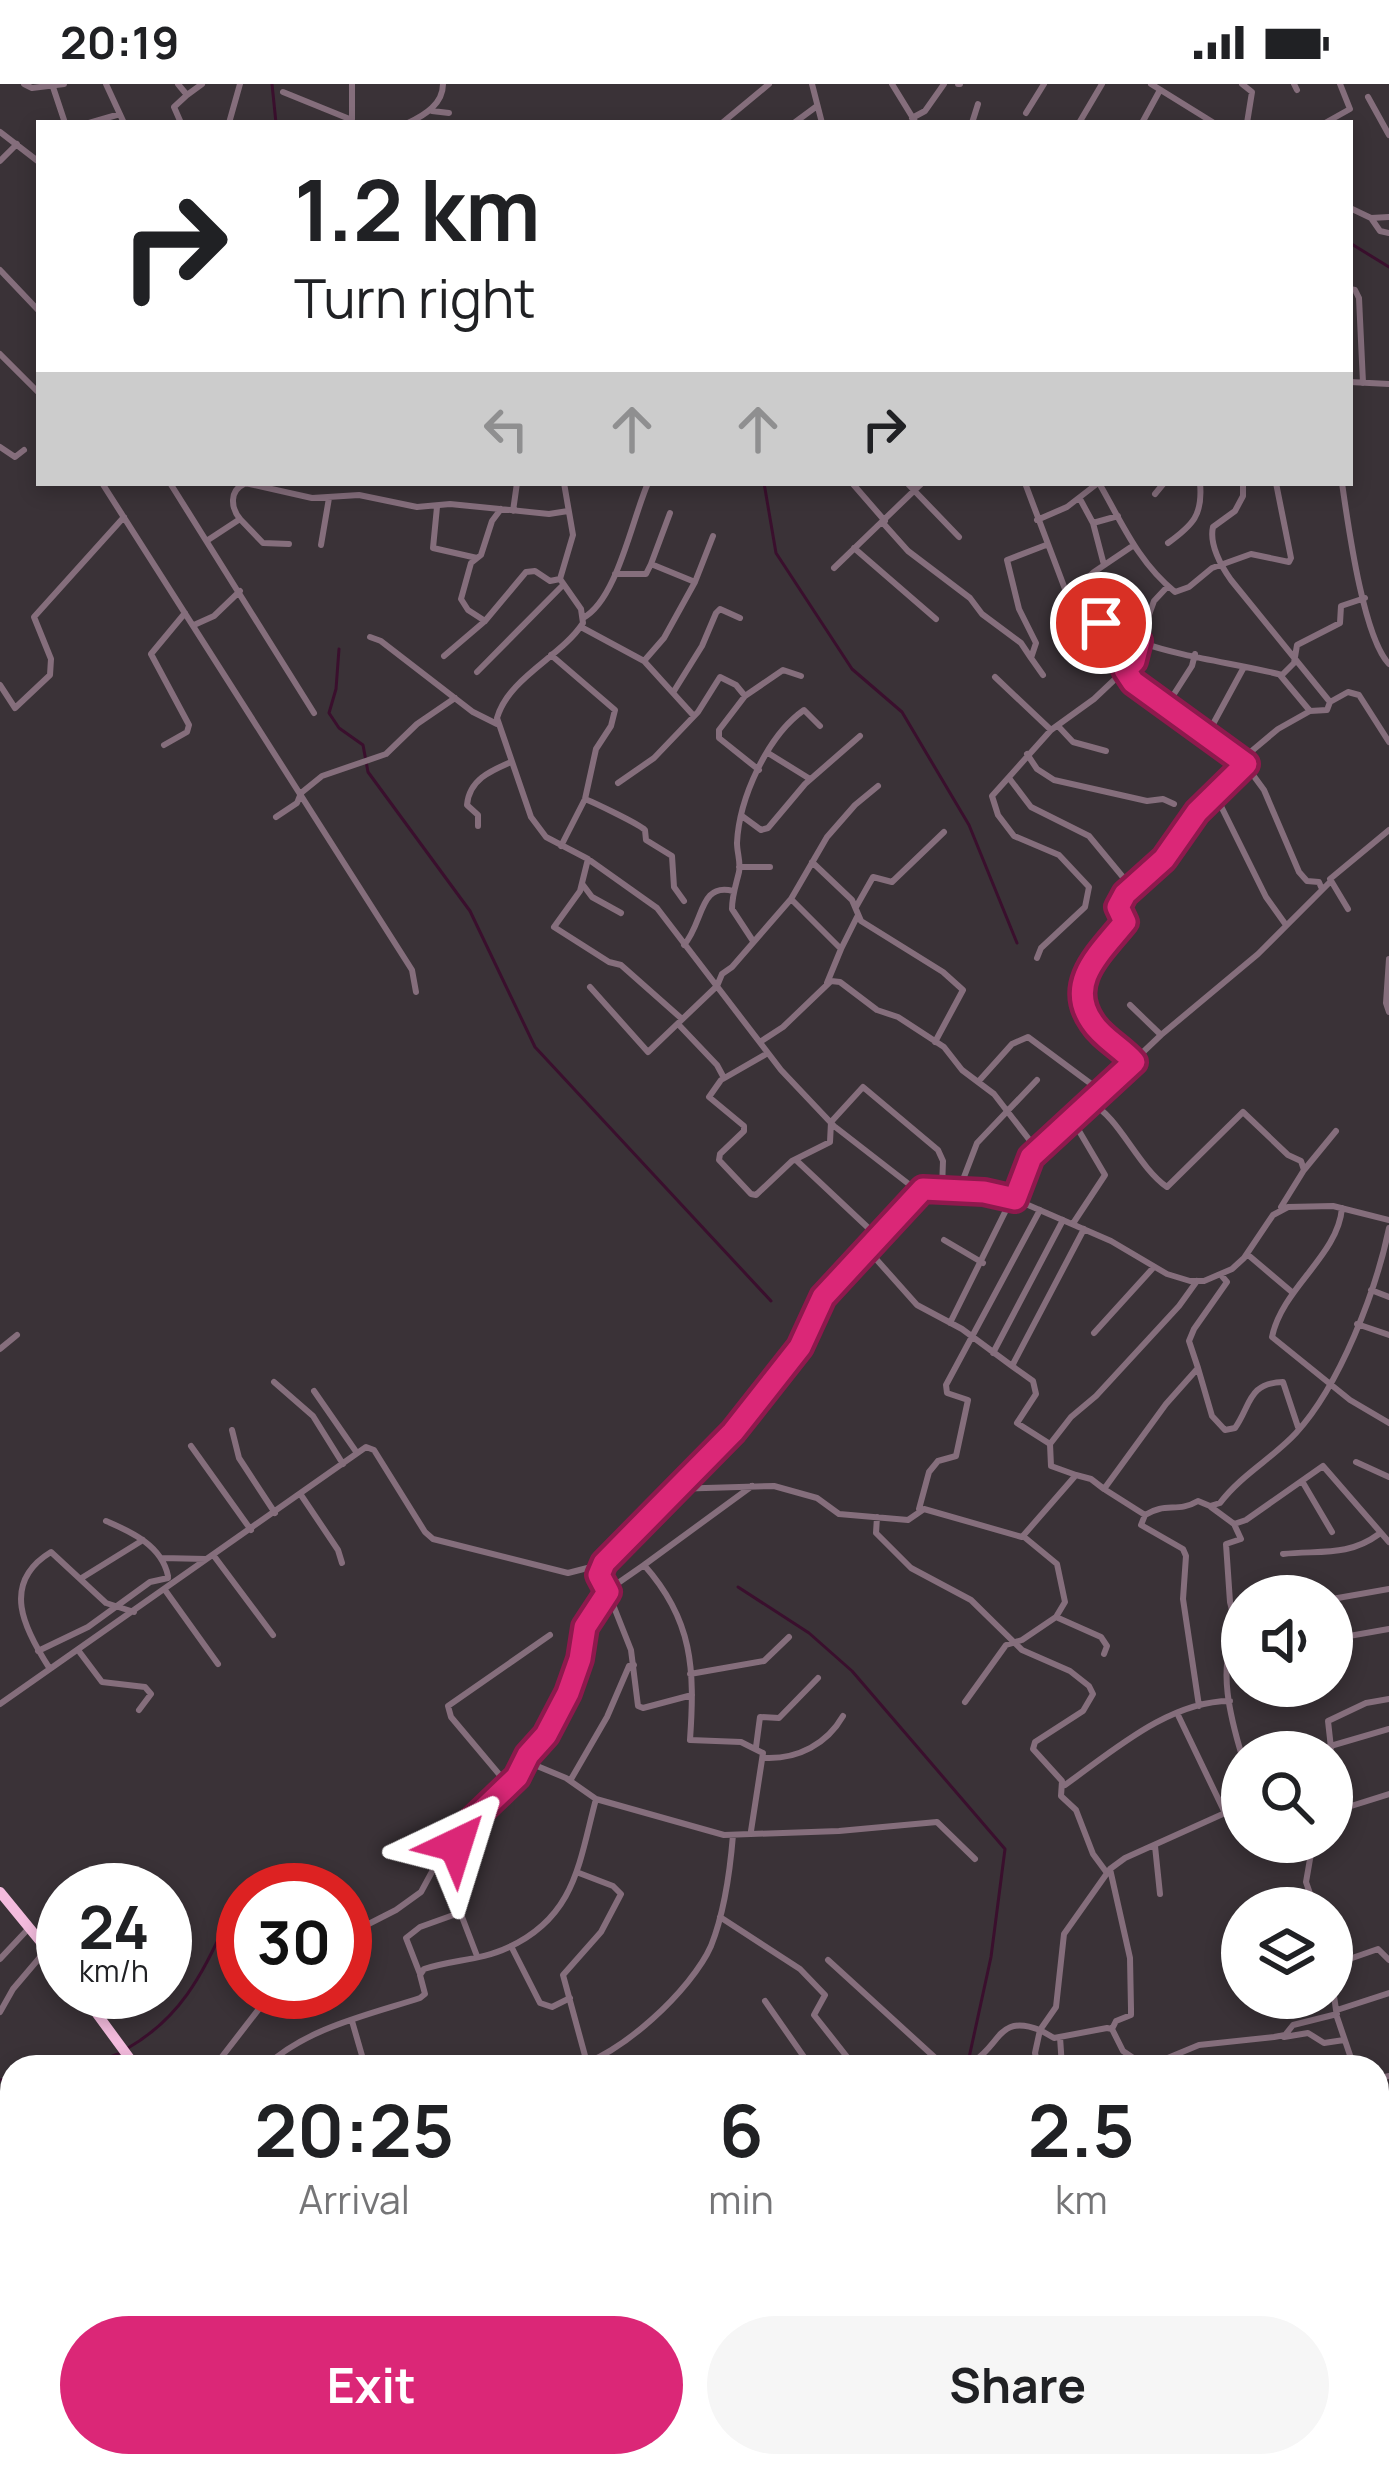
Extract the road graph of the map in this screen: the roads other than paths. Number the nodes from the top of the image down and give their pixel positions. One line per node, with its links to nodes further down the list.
1 (24, 84): 18 (street)
2 (64, 84): 18 (street)
3 (106, 84): 28 (street)
4 (178, 84): 21 (street)
5 (202, 84): 21 (street)
6 (240, 84): 33 (street)
7 (352, 84): 35 (street)
8 (443, 84): 25 (street)
9 (769, 84): 37 (street)
10 (812, 84): 24 (street)
11 (892, 84): 40 (street)
12 (944, 84): 40 (street)
13 (1044, 84): 27 (street)
14 (1102, 84): 42 (street)
15 (1151, 84): 19 (street)
16 (1242, 84): 45 (street)
17 (1340, 84): 46 (street)
18 (53, 87): 29 (street)
19 (1160, 90): 43 (street); 44 (street)
20 (283, 92): 34 (street)
21 (187, 95): 32 (street)
22 (1368, 97): 48 (street)
23 (978, 104): 41 (street)
24 (817, 106): 38 (street); 39 (street)
25 (428, 112): 26 (street); 36 (street)
26 (449, 113)
27 (1026, 113)
28 (120, 114): 30 (street); 31 (street)
29 (64, 120)
30 (99, 120)
31 (123, 120)
32 (180, 120)
33 (230, 120)
34 (351, 120)
35 (353, 120)
36 (420, 120)
37 (726, 120)
38 (798, 120)
39 (821, 120)
40 (914, 120)
41 (973, 120)
42 (1080, 120)
43 (1144, 120)
44 (1209, 120)
45 (1247, 120)
46 (1331, 120)
47 (0, 132): 49 (street)
48 (1389, 135)
49 (17, 144): 50 (street); 51 (street)
50 (36, 160)
51 (0, 161)
52 (1353, 209): 54 (street)
53 (1389, 217): 54 (street)
54 (1371, 218): 55 (street)
55 (1389, 233)
56 (0, 270): 58 (street)
57 (1353, 290): 61 (street)
58 (36, 308)
59 (0, 354): 63 (street)
60 (1353, 382): 61 (street)
61 (1363, 382): 62 (street)
62 (1389, 384)
63 (36, 390)
64 (0, 447): 65 (street)
65 (24, 450)
66 (104, 486): 94 (street)
67 (172, 486): 101 (street)
68 (239, 486): 95 (street)
69 (262, 486): 86 (street)
70 (352, 486): 85 (street)
71 (517, 486): 90 (street)
72 (564, 486): 91 (street)
73 (647, 486): 113 (street)
74 (854, 486): 97 (street)
75 (1025, 486): 96 (street)
76 (1095, 486): 87 (street)
77 (1100, 486): 93 (street)
78 (1162, 486): 84 (street)
79 (1200, 486): 102 (street)
80 (1243, 486): 110 (street)
81 (1277, 486): 110 (street)
82 (1343, 486): 121 (street)
83 (920, 487): 97 (street); 100 (street)
84 (1155, 494)
85 (351, 495): 86 (street); 88 (street)
86 (329, 498): 105 (street)
87 (1080, 499): 96 (street); 98 (street)
88 (437, 507): 89 (street); 108 (street)
89 (500, 509): 90 (street); 108 (street)
90 (513, 511): 91 (street)
91 (568, 511): 115 (street)
92 (670, 513): 109 (street)
93 (1118, 516): 98 (street); 106 (street)
94 (124, 518): 122 (street); 144 (street)
95 (240, 519): 101 (street); 103 (street)
96 (1037, 520): 104 (street)
97 (884, 522): 107 (street); 133 (street)
98 (1093, 523): 111 (street)
99 (713, 536): 116 (street)
100 (959, 537)
101 (208, 540): 118 (street)
102 (1168, 543)
103 (289, 544)
104 (1046, 544): 120 (street); 133 (street)
105 (321, 545)
106 (1131, 546): 111 (street); 117 (street)
107 (854, 548): 112 (street); 124 (street)
108 (477, 558): 125 (street)
109 (651, 563): 113 (street); 116 (street)
110 (1220, 564): 117 (street); 134 (street)
111 (1104, 565): 120 (street)
112 (834, 568)
113 (615, 574): 126 (street)
114 (549, 580): 115 (street); 119 (street); 125 (street)
115 (562, 582): 119 (street); 126 (street)
116 (695, 582): 135 (street)
117 (1168, 586): 129 (street)
118 (240, 590): 127 (street); 151 (street)
119 (555, 595): 139 (street)
120 (1069, 597): 129 (street)
121 (1365, 598): 134 (street); 136 (street)
122 (185, 613): 127 (street); 159 (street)
123 (740, 617): 145 (street)
124 (936, 619)
125 (485, 621): 132 (street)
126 (582, 623): 130 (street); 135 (street)
127 (194, 625): 171 (street)
128 (370, 637): 147 (street)
129 (1139, 641): 131 (street); 138 (street)
130 (551, 655): 153 (street); 172 (street)
131 (1195, 655): 137 (street); 149 (street)
132 (444, 656)
133 (1031, 658): 140 (street)
134 (1296, 659): 141 (street); 148 (street)
135 (644, 661): 145 (street)
136 (1389, 664)
137 (1244, 667): 141 (street); 157 (street)
138 (1125, 670): 149 (street); 155 (street)
139 (477, 672)
140 (1043, 675)
141 (1280, 675): 150 (street)
142 (801, 676): 146 (street)
143 (995, 677): 155 (street)
144 (0, 685)
145 (673, 693): 152 (street)
146 (745, 696): 152 (street); 165 (street)
147 (455, 698): 153 (street); 171 (street)
148 (1330, 702): 150 (street); 158 (street)
149 (1165, 708): 157 (street)
150 (1310, 711): 164 (street)
151 (314, 713)
152 (693, 715): 168 (street)
153 (497, 724): 163 (street)
154 (820, 726): 161 (street)
155 (1054, 728): 160 (street); 162 (street)
156 (860, 736): 167 (street)
157 (1206, 737): 164 (street)
158 (1389, 742)
159 (164, 745)
160 (1106, 751)
161 (767, 752): 165 (street); 167 (street)
162 (1027, 754): 166 (street); 173 (street)
163 (512, 762): 176 (street); 179 (street)
164 (1243, 762): 170 (street); 186 (street)
165 (759, 770): 174 (street)
166 (1009, 778): 187 (street); 199 (street)
167 (810, 779): 174 (street)
168 (617, 783)
169 (878, 786): 181 (street)
170 (1215, 794): 187 (street); 195 (street)
171 (302, 796): 175 (street); 204 (street)
172 (585, 799): 179 (street); 190 (street)
173 (1174, 804)
174 (742, 816): 182 (street)
175 (276, 817)
176 (478, 826)
177 (1389, 830): 184 (street)
178 (944, 832): 191 (street)
179 (561, 846): 180 (street)
180 (588, 859): 185 (street); 197 (street)
181 (812, 862): 189 (street); 191 (street)
182 (740, 867): 183 (street); 188 (street)
183 (770, 867)
184 (1330, 881): 186 (street); 192 (street)
185 (583, 885): 193 (street); 207 (street)
186 (1321, 887): 195 (street)
187 (1132, 888): 212 (street)
188 (733, 890): 196 (street); 197 (street)
189 (791, 899): 196 (street); 198 (street)
190 (684, 901)
191 (855, 908): 194 (street)
192 (1348, 909)
193 (621, 913)
194 (857, 917): 198 (street); 210 (street)
195 (1286, 925): 208 (street)
196 (753, 941): 203 (street)
197 (684, 945): 203 (street)
198 (841, 949): 201 (street)
199 (1037, 958)
200 (1389, 959): 206 (street)
201 (827, 983): 209 (street); 210 (street)
202 (590, 986): 207 (street)
203 (717, 986): 207 (street); 209 (street)
204 (416, 992)
205 (1130, 1005): 208 (street)
206 (1389, 1012)
207 (680, 1021): 213 (street)
208 (1161, 1035): 212 (street)
209 (760, 1042): 211 (street)
210 (935, 1042): 215 (street)
211 (768, 1053): 213 (street); 220 (street)
212 (1134, 1062): 216 (street)
213 (724, 1078): 223 (street)
214 (1037, 1080): 218 (street)
215 (978, 1082): 216 (street); 218 (street)
216 (1102, 1092): 217 (street)
217 (1090, 1103): 219 (street); 224 (street)
218 (1005, 1110): 222 (street); 227 (street)
219 (1072, 1119): 222 (street); 232 (street)
220 (831, 1122): 223 (street); 225 (street); 226 (street)
221 (1336, 1130): 224 (street)
222 (1039, 1151): 228 (street)
223 (796, 1160): 235 (street)
224 (1304, 1169): 231 (street)
225 (923, 1189): 226 (street); 235 (street)
226 (941, 1189): 227 (street)
227 (958, 1190): 228 (street)
228 (1013, 1199): 230 (street); 239 (street)
229 (1342, 1208): 231 (street); 233 (street); 244 (street)
230 (1040, 1209): 232 (street); 251 (street)
231 (1279, 1210): 238 (street)
232 (1068, 1222): 234 (street); 253 (street)
233 (1389, 1224): 243 (street)
234 (1084, 1229): 240 (street); 254 (street)
235 (879, 1238): 237 (street)
236 (944, 1240): 239 (street)
237 (868, 1250): 246 (street); 271 (street)
238 (1247, 1254): 241 (street); 244 (street)
239 (982, 1263): 246 (street)
240 (1154, 1268): 242 (street); 248 (street)
241 (1221, 1274): 242 (street); 255 (street)
242 (1197, 1281): 262 (street)
243 (1371, 1290): 245 (street); 247 (street)
244 (1293, 1293): 257 (street)
245 (1389, 1297)
246 (950, 1323): 251 (street)
247 (1357, 1324): 249 (street); 257 (street)
248 (1094, 1333)
249 (1389, 1335)
250 (16, 1336): 252 (street)
251 (972, 1337): 253 (street); 275 (street)
252 (0, 1349)
253 (993, 1353): 254 (street)
254 (1012, 1366): 262 (street)
255 (1198, 1368): 260 (street); 272 (street)
256 (274, 1382): 266 (street)
257 (1329, 1382): 259 (street); 260 (street)
258 (314, 1391): 264 (street)
259 (1389, 1423)
260 (1299, 1429): 274 (street)
261 (232, 1430): 276 (street)
262 (1050, 1444): 267 (street)
263 (190, 1446): 281 (street)
264 (357, 1454): 266 (street); 291 (street)
265 (1356, 1462): 268 (street)
266 (343, 1464): 273 (street)
267 (1076, 1474): 272 (street); 284 (street)
268 (1389, 1477)
269 (1302, 1481): 280 (street); 282 (street); 283 (street)
270 (754, 1484): 271 (street); 278 (street); 292 (street)
271 (672, 1489): 291 (street)
272 (1104, 1489): 277 (street)
273 (301, 1495): 276 (street); 290 (street)
274 (1210, 1506): 277 (street); 280 (street)
275 (918, 1512): 278 (street); 284 (street)
276 (275, 1513): 281 (street)
277 (1145, 1515): 321 (street)
278 (877, 1517): 307 (street)
279 (106, 1521): 285 (street)
280 (1234, 1524): 293 (street)
281 (250, 1530): 288 (street)
282 (1332, 1532)
283 (1379, 1534): 286 (street); 287 (street)
284 (1023, 1536): 301 (street)
285 (143, 1540): 289 (street); 294 (street)
286 (1389, 1542)
287 (1283, 1554)
288 (211, 1557): 289 (street); 295 (street); 303 (street)
289 (162, 1558): 295 (street)
290 (342, 1563)
291 (604, 1563): 297 (street)
292 (644, 1565): 297 (street); 314 (street)
293 (1228, 1575)
294 (80, 1579): 299 (street); 309 (street)
295 (167, 1585): 299 (street); 300 (street); 311 (street)
296 (1389, 1589): 298 (street)
297 (608, 1591): 312 (street); 330 (street)
298 (1353, 1595)
299 (113, 1606): 300 (street); 309 (street)
300 (134, 1612): 308 (street)
301 (1056, 1617): 307 (street); 310 (street)
302 (1389, 1629): 305 (street)
303 (273, 1635)
304 (550, 1635): 332 (street)
305 (1353, 1635)
306 (789, 1637): 314 (street)
307 (1012, 1642): 318 (street); 333 (street)
308 (78, 1650): 313 (street); 322 (street)
309 (38, 1651): 313 (street)
310 (1104, 1654)
311 (218, 1664)
312 (634, 1664): 316 (street); 331 (street)
313 (50, 1670): 320 (street)
314 (691, 1674): 316 (street)
315 (818, 1678): 328 (street)
316 (692, 1695): 328 (street)
317 (1389, 1699): 326 (street)
318 (965, 1702)
319 (1221, 1702): 321 (street)
320 (0, 1704)
321 (1199, 1706): 323 (street)
322 (140, 1710)
323 (1178, 1715): 333 (street); 334 (street)
324 (843, 1716): 329 (street)
325 (1389, 1729): 327 (street)
326 (1329, 1731)
327 (1353, 1741)
328 (756, 1747): 329 (street)
329 (766, 1758): 339 (street)
330 (525, 1761): 331 (street); 332 (street)
331 (570, 1781): 336 (street)
332 (509, 1786): 343 (street)
333 (1064, 1786): 344 (street)
334 (1221, 1793)
335 (1389, 1794): 337 (street)
336 (596, 1799): 340 (street); 345 (street)
337 (1353, 1805)
338 (1221, 1813): 341 (street)
339 (754, 1833): 340 (street); 342 (street)
340 (733, 1835): 349 (street)
341 (1155, 1846): 344 (street); 347 (street)
342 (975, 1859)
343 (436, 1866): 348 (street); 350 (street)
344 (1108, 1871): 371 (street); 372 (street)
345 (579, 1873): 353 (street); 362 (street)
346 (0, 1892): 351 (highway)
347 (1160, 1894)
348 (459, 1913): 354 (street); 360 (street)
349 (720, 1917): 381 (street); 383 (street)
350 (372, 1921)
351 (29, 1928): 352 (highway); 356 (street)
352 (36, 1936)
353 (511, 1946): 354 (street); 362 (street)
354 (477, 1956): 360 (street)
355 (1353, 1958): 358 (street)
356 (0, 1959)
357 (828, 1960): 384 (street)
358 (1389, 1960)
359 (36, 1962): 365 (street)
360 (420, 1975): 370 (street)
361 (1389, 1994): 364 (street)
362 (571, 1997): 380 (street)
363 (765, 2001): 382 (street)
364 (1353, 2006)
365 (0, 2012)
366 (101, 2019): 376 (highway)
367 (251, 2019): 377 (street)
368 (1313, 2019): 374 (street)
369 (1339, 2019): 375 (street)
370 (352, 2020): 378 (street); 379 (street)
371 (1112, 2029): 373 (street); 388 (street)
372 (1040, 2030): 373 (street); 385 (street); 386 (street)
373 (1060, 2037): 387 (street)
374 (1274, 2037): 375 (street); 389 (street)
375 (1346, 2040): 390 (street)
376 (127, 2055)
377 (223, 2055)
378 (282, 2055)
379 (362, 2055)
380 (584, 2055)
381 (599, 2055)
382 (805, 2055)
383 (846, 2055)
384 (928, 2055)
385 (976, 2055)
386 (1036, 2055)
387 (1061, 2055)
388 (1130, 2055)
389 (1175, 2055)
390 (1350, 2055)

